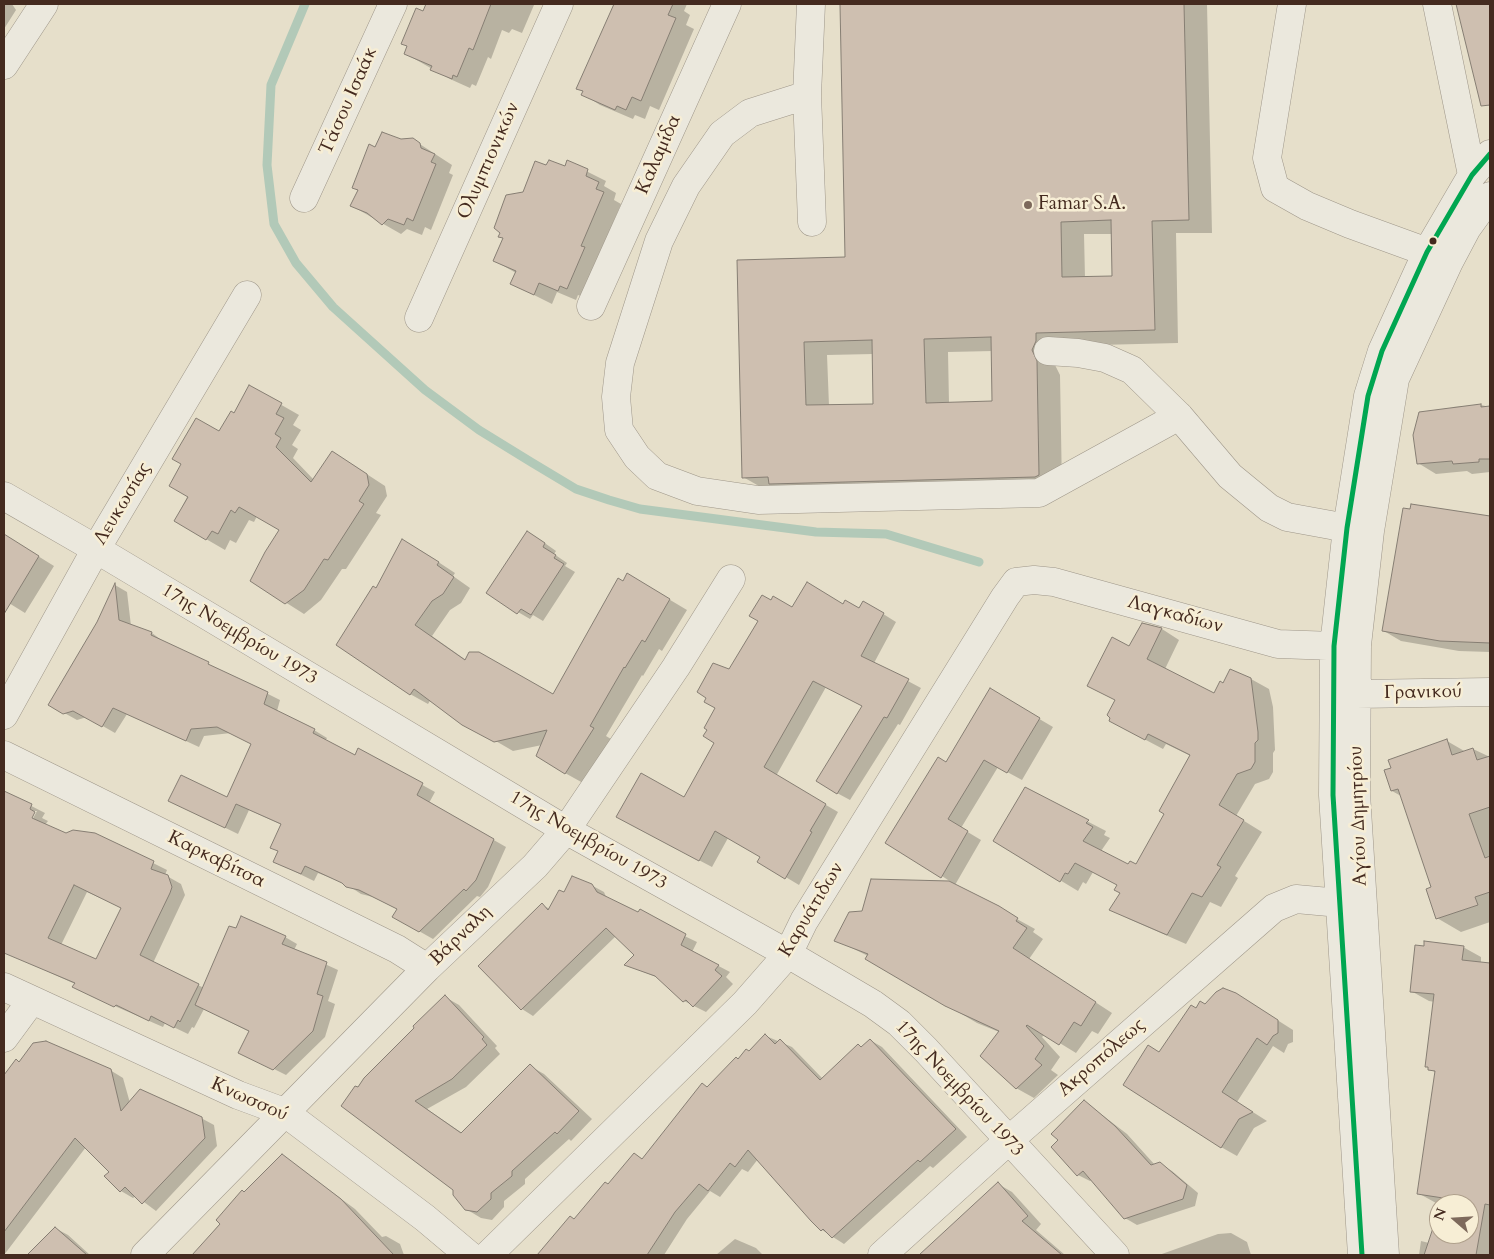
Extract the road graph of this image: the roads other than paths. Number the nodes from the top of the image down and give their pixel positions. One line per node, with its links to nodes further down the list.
1 (44, 4): 8 (street)
2 (393, 4): 12 (street, Τάσου Ισαάκ)
3 (559, 4): 17 (street, Ολυμπιονικών)
4 (727, 4): 16 (street, Καλαμίδα)
5 (811, 4): 9 (street)
6 (1292, 4): 14 (street)
7 (1437, 4): 10 (street, Αγίου Δημητρίου)
8 (4, 65)
9 (808, 95): 13 (street); 19 (street)
10 (1482, 162): 14 (street, Αγίου Δημητρίου)
11 (1490, 196): 27 (street, Αγίου Δημητρίου)
12 (304, 198)
13 (812, 222)
14 (1427, 252): 21 (street, Αγίου Δημητρίου)
15 (248, 296): 22 (street, Λευκωσίας)
16 (590, 306)
17 (419, 318)
18 (1048, 351): 19 (street)
19 (1179, 416): 21 (street)
20 (4, 496): 22 (street, 17ης Νοεμβρίου 1973)
21 (1347, 528): 25 (street, Αγίου Δημητρίου)
22 (96, 549): 28 (street, Λευκωσίας); 30 (street, 17ης Νοεμβρίου 1973)
23 (731, 579): 30 (street, Βάρναλη)
24 (1016, 582): 25 (street, Λαγκαδίων); 32 (street, Καρυάτιδων)
25 (1334, 646): 31 (street, Αγίου Δημητρίου)
26 (1490, 692): 27 (street, Γρανικού)
27 (1356, 694): 45 (street, Αγίου Δημητρίου)
28 (4, 715)
29 (4, 755): 33 (street, Καρκαβίτσα)
30 (566, 830): 32 (street, 17ης Νοεμβρίου 1973); 33 (street, Βάρναλη)
31 (1340, 902): 38 (street, Ακροπόλεως); 44 (street, Αγίου Δημητρίου)
32 (788, 954): 38 (street, 17ης Νοεμβρίου 1973); 41 (street, Καρυάτιδων)
33 (427, 968): 37 (street, Βάρναλη)
34 (4, 987): 35 (street, Κνωσσού)
35 (32, 1000): 36 (street); 37 (street, Κνωσσού)
36 (4, 1038)
37 (284, 1112): 39 (street, Βάρναλη); 40 (street, Κνωσσού)
38 (1008, 1140): 42 (street, Ακροπόλεως); 43 (street, 17ης Νοεμβρίου 1973)
39 (145, 1255)
40 (469, 1255)
41 (488, 1255)
42 (882, 1255)
43 (1115, 1255)
44 (1362, 1255)
45 (1385, 1255)

